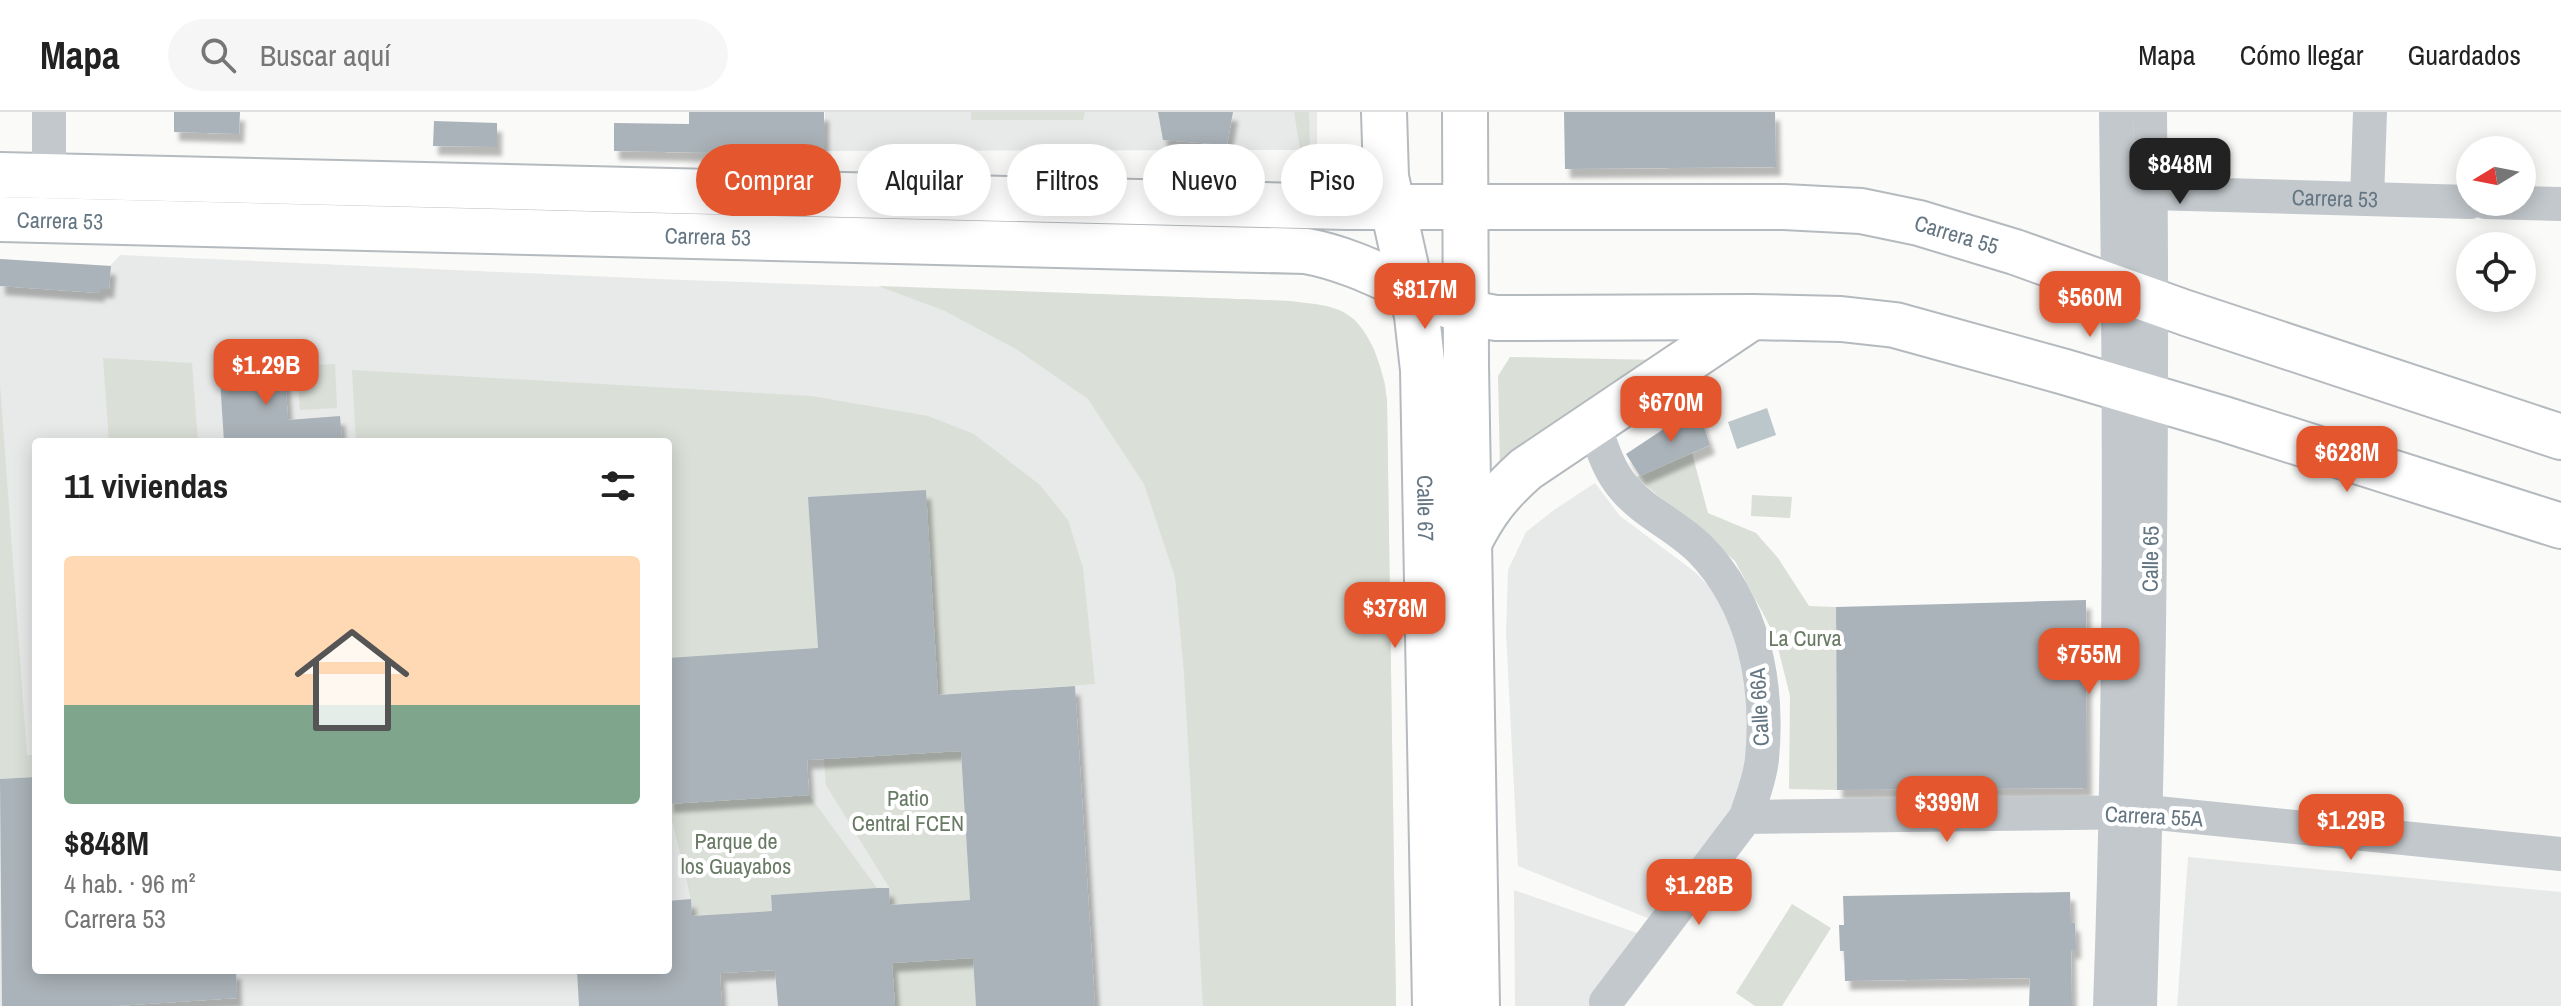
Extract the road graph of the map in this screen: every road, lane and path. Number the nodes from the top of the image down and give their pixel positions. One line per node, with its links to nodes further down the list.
1 (49, 112): 9 (street)
2 (1384, 112): 14 (main road, Calle 67)
3 (1465, 112): 15 (main road, Calle 67)
4 (2116, 112): 18 (street, Calle 65)
5 (2150, 112): 8 (street, Calle 65)
6 (2370, 112): 10 (street)
7 (0, 175): 9 (main road, Carrera 53)
8 (2151, 193): 10 (street, Carrera 53); 18 (street, Calle 65)
9 (49, 199): 14 (main road, Carrera 53); 16 (main road, Carrera 53); 17 (main road, Carrera 53)
10 (2367, 199): 11 (street, Carrera 53)
11 (2456, 202)
12 (2536, 203): 13 (street)
13 (2561, 204)
14 (1392, 208): 15 (main road, Carrera 53); 17 (main road, Calle 67)
15 (1467, 209): 18 (main road, Carrera 55); 19 (main road, Calle 67)
16 (0, 219)
17 (1410, 287): 19 (main road, Carrera 53); 30 (main road, Calle 67)
18 (2135, 295): 21 (street, Calle 65); 23 (main road, Carrera 55)
19 (1466, 312): 20 (main road); 25 (main road, Calle 67)
20 (1752, 317): 21 (main road); 22 (main road)
21 (2136, 393): 24 (main road); 26 (street, Calle 65)
22 (1593, 422): 25 (main road); 27 (street, Calle 66A)
23 (2561, 437)
24 (2561, 526)
25 (1468, 545): 31 (main road, Calle 67)
26 (2132, 812): 27 (street, Carrera 55A); 28 (street, Carrera 55A); 32 (street, Calle 65); 33 (street, Calle 65)
27 (1746, 817): 29 (street, Calle 66A)
28 (2561, 854)
29 (1606, 1002)
30 (1435, 1006)
31 (1477, 1006)
32 (2110, 1006)
33 (2140, 1006)

